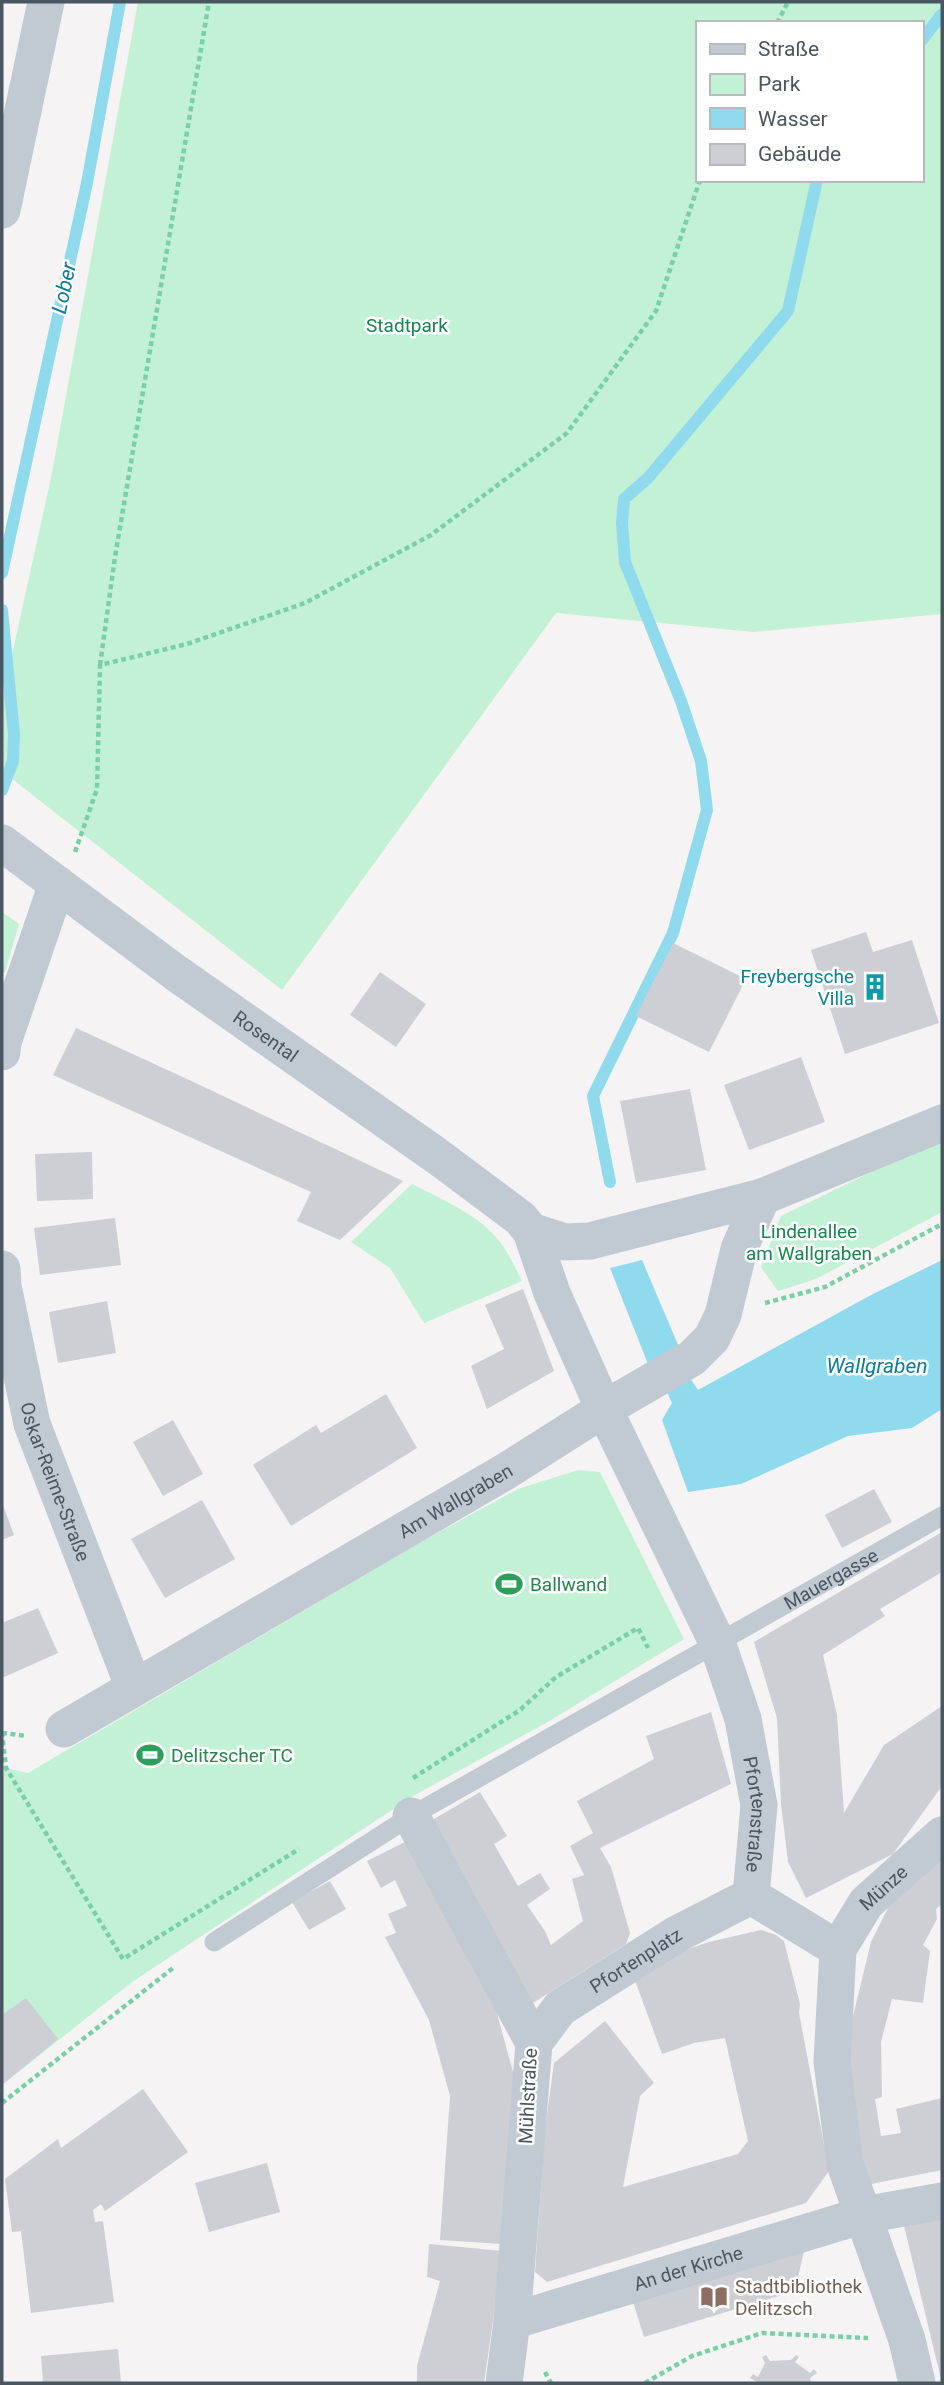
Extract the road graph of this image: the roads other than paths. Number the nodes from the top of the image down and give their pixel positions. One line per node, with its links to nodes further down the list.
1 (46, 2): 2 (street)
2 (2, 210)
3 (2, 843): 4 (street, Rosental)
4 (57, 884): 5 (street); 8 (street, Rosental)
5 (2, 1052)
6 (942, 1123): 7 (street)
7 (762, 1197): 9 (street); 12 (street, Am Wallgraben)
8 (531, 1231): 9 (street); 11 (street, Pfortenstraße)
9 (590, 1241): 11 (street)
10 (2, 1269): 15 (street, Oskar-Reime-Straße)
11 (552, 1293): 12 (street, Pfortenstraße)
12 (604, 1409): 14 (street, Pfortenstraße); 15 (street, Am Wallgraben)
13 (942, 1516): 14 (lane, Mauergasse)
14 (717, 1642): 17 (lane, Mauergasse); 19 (street, Pfortenstraße)
15 (134, 1688): 16 (street, Am Wallgraben)
16 (64, 1729)
17 (407, 1800): 20 (lane, Mauergasse); 22 (street, Mühlstraße)
18 (942, 1835): 21 (street, Münze)
19 (751, 1896): 21 (street, Pfortenstraße); 22 (street, Pfortenplatz)
20 (214, 1942)
21 (838, 1949): 24 (street)
22 (534, 2043): 25 (street, Mühlstraße)
23 (942, 2201): 24 (street, An der Kirche)
24 (864, 2215): 25 (street, An der Kirche); 27 (street)
25 (512, 2321): 26 (street, Mühlstraße)
26 (504, 2383)
27 (917, 2383)

